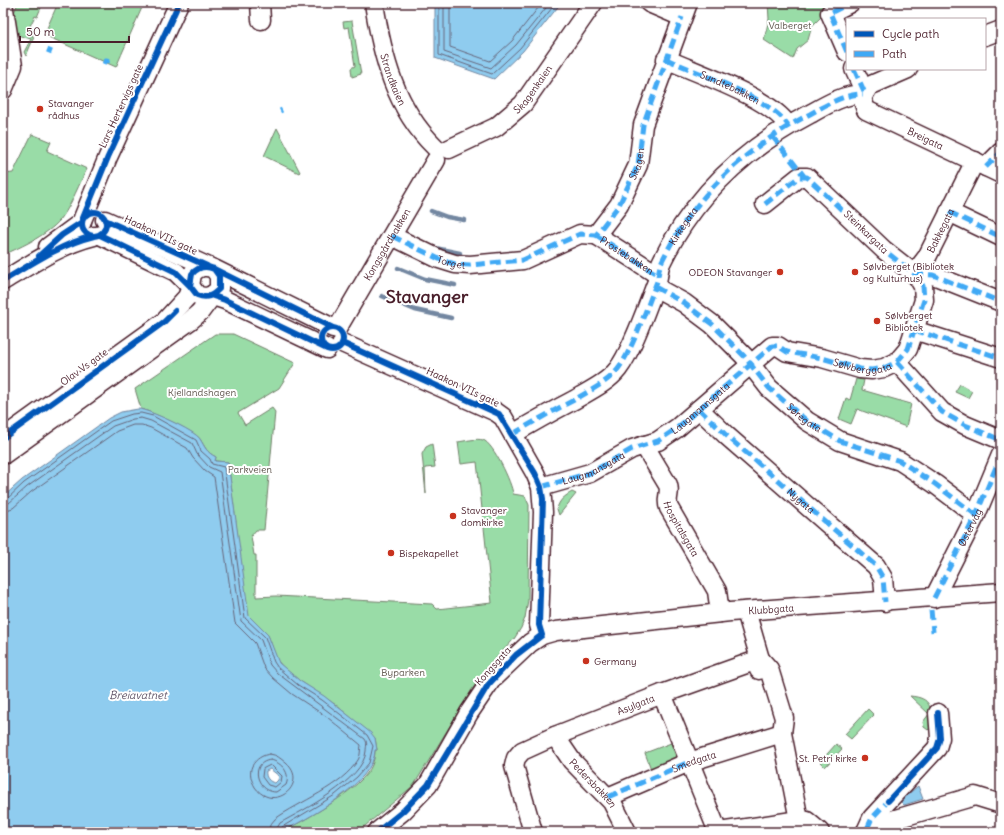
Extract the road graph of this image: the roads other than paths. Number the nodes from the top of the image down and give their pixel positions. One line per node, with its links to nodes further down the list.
1 (3, 3): 14 (street)
2 (179, 3): 19 (street, Lars Hertervigs gate)
3 (374, 3): 17 (street, Strandkaien)
4 (594, 3): 17 (street, Skagenkaien)
5 (649, 3): 7 (street)
6 (850, 3): 10 (street)
7 (685, 10): 11 (street, Skagen)
8 (1001, 30): 9 (street)
9 (986, 36)
10 (846, 50)
11 (666, 60): 16 (street, Sundtebakken); 25 (street, Skagen)
12 (854, 70): 15 (street)
13 (906, 70): 15 (street, Kirkegata)
14 (3, 90)
15 (864, 93): 16 (street, Kirkegata); 20 (street, Breigata)
16 (788, 125): 32 (street, Kirkegata)
17 (440, 152): 26 (street, Kongsgårdbakken)
18 (1001, 152): 20 (street, Bakkegata)
19 (108, 157): 23 (street, Lars Hertervigs gate); 24 (street, Lars Hertervigs gate)
20 (987, 167): 22 (street, Bakkegata)
21 (765, 204): 30 (street, Steinkargata)
22 (948, 212): 27 (street); 30 (street, Bakkegata)
23 (83, 220): 24 (street); 28 (street)
24 (100, 227): 28 (street); 29 (street, Haakon VIIs gate); 33 (street)
25 (596, 235): 26 (street, Torget); 32 (street, Prostebakken)
26 (392, 236): 37 (street, Kongsgårdbakken)
27 (1001, 237)
28 (26, 266): 31 (street)
29 (211, 268): 33 (street); 34 (street); 37 (street, Haakon VIIs gate)
30 (914, 274): 35 (street); 36 (street)
31 (3, 281)
32 (656, 281): 40 (street, Søregata); 42 (street, Kirkegata)
33 (190, 286): 34 (street); 43 (street, Olav Vs gate)
34 (212, 296): 37 (street, Haakon VIIs gate); 46 (street)
35 (1001, 302)
36 (914, 330): 38 (street); 39 (street)
37 (335, 337): 42 (street, Haakon VIIs gate)
38 (1001, 358)
39 (897, 362): 40 (street, Sølvberggata); 44 (street, Sølvberggata)
40 (750, 364): 41 (street, Laugmannsgata); 49 (street, Søregata)
41 (699, 409): 45 (street, Laugmannsgata); 52 (street, Nygata)
42 (511, 431): 48 (street, Haakon VIIs gate)
43 (3, 438)
44 (1001, 440)
45 (644, 445): 48 (street, Laugmansgata); 54 (street, Hospitalsgata)
46 (3, 455)
47 (1001, 455): 49 (street, Østervåg)
48 (541, 487): 55 (street)
49 (976, 515): 51 (street, Østervåg)
50 (1001, 592): 51 (street, Klubbgata)
51 (934, 598): 52 (street, Klubbgata)
52 (885, 602): 53 (street, Klubbgata)
53 (746, 611): 54 (street, Klubbgata); 56 (street)
54 (720, 613): 55 (street, Klubbgata)
55 (542, 635): 66 (street, Kongsgata)
56 (760, 659): 57 (street, Asylgata); 59 (street)
57 (662, 694): 60 (street, Asylgata); 61 (street)
58 (938, 713): 65 (street)
59 (782, 733): 61 (street, Smedgata); 64 (street)
60 (556, 736): 62 (street, Pedersbakken); 67 (street, Asylgata)
61 (689, 762): 62 (street, Smedgata); 69 (street)
62 (608, 797): 68 (street, Pedersbakken)
63 (1001, 804): 65 (street)
64 (799, 820): 69 (street); 70 (street)
65 (866, 831)
66 (377, 832)
67 (533, 832)
68 (627, 832)
69 (719, 832)
70 (820, 832)

